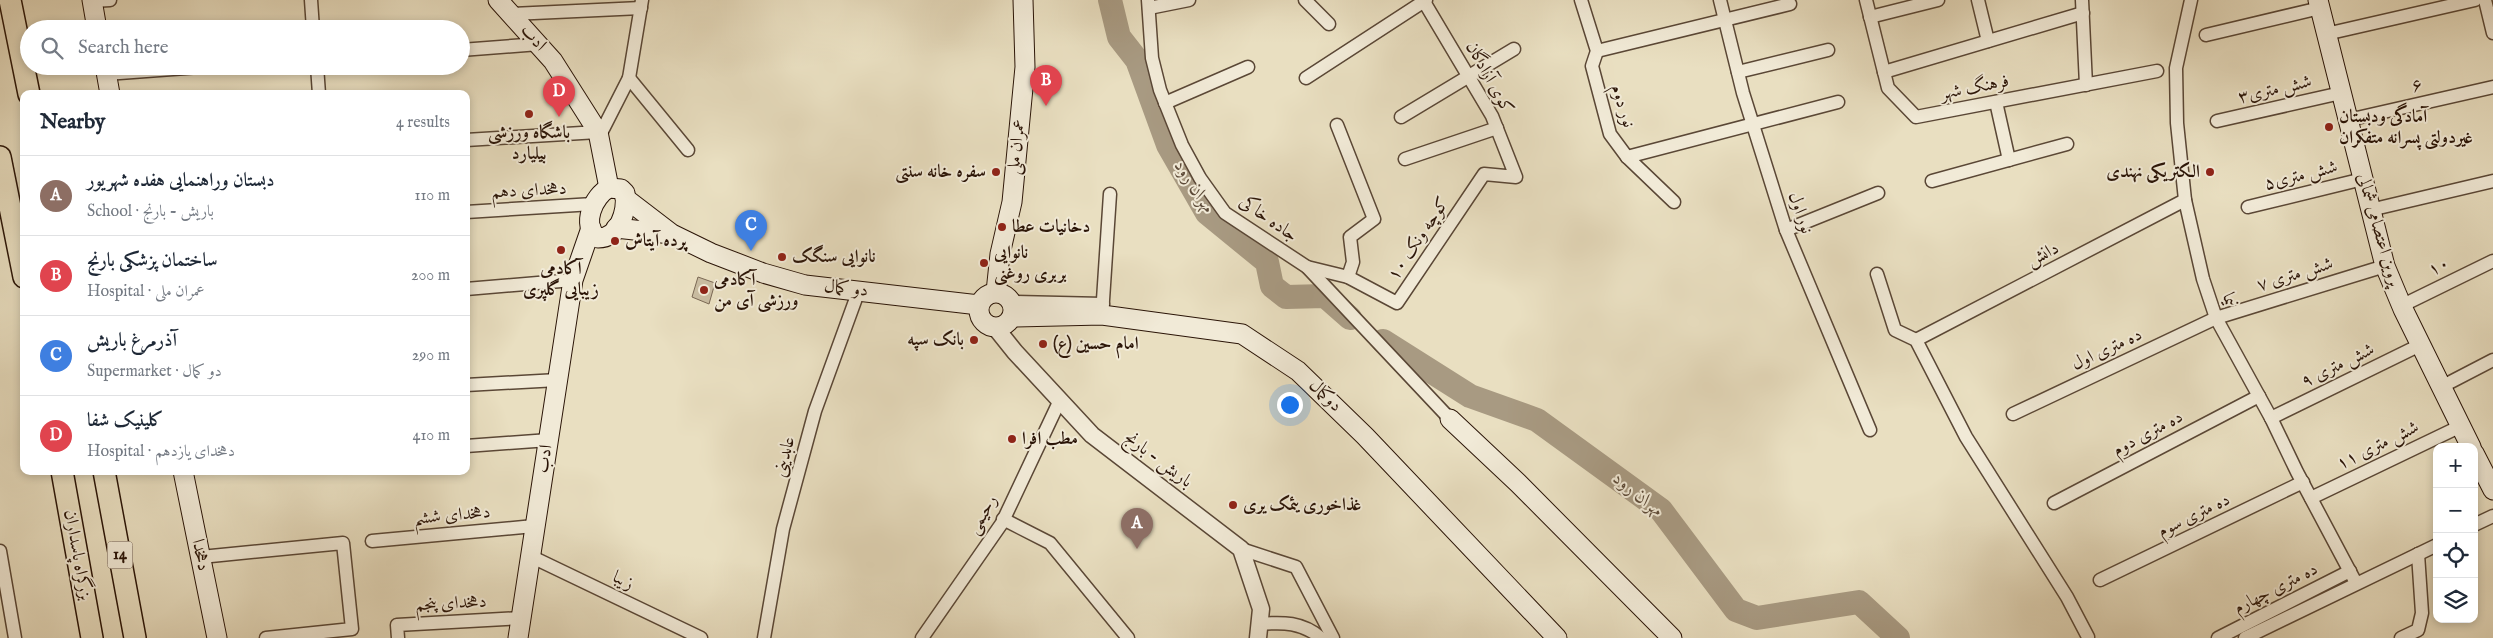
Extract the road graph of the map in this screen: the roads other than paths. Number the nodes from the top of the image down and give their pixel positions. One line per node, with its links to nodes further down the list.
1 (10, 0): 33 (highway)
2 (98, 0): 24 (main road)
3 (311, 0): 25 (street)
4 (498, 0): 22 (main road, ادب)
5 (1023, 0): 97 (main road, عمران ملی)
6 (1189, 0): 18 (street)
7 (1305, 0): 27 (street)
8 (1581, 0): 37 (street, نور دوم)
9 (1720, 0): 26 (street, نور اول)
10 (1866, 0): 23 (street, فرهنگ شهر)
11 (1938, 0): 23 (street)
12 (1978, 0): 31 (street)
13 (2191, 0): 79 (street, نیما)
14 (2475, 0): 29 (street)
15 (2486, 0): 28 (street)
16 (1424, 1): 45 (street, کوی آزادگان); 47 (street)
17 (641, 4): 22 (street); 46 (street)
18 (1148, 4): 56 (street, جاده خاکی)
19 (1790, 4): 26 (street)
20 (2319, 4): 29 (main road, پروین اعتصامی شمالی); 30 (street)
21 (2082, 6): 31 (street); 48 (street)
22 (512, 14): 32 (main road, ادب)
23 (1870, 17): 41 (street, فرهنگ شهر)
24 (97, 20)
25 (312, 20)
26 (1725, 20): 37 (street); 40 (street, نور اول)
27 (1329, 24)
28 (2493, 33)
29 (2326, 34): 53 (main road, پروین اعتصامی شمالی)
30 (2206, 35)
31 (1988, 41): 41 (street)
32 (539, 44): 34 (street); 63 (main road, ادب)
33 (20, 49)
34 (470, 49)
35 (1514, 49): 45 (street)
36 (1828, 50): 40 (street)
37 (1597, 51): 68 (street, نور دوم)
38 (1248, 67): 56 (street)
39 (2157, 71): 48 (street, فرهنگ شهر)
40 (1738, 72): 60 (street, نور اول)
41 (1884, 72): 55 (street, فرهنگ شهر)
42 (25, 75): 50 (highway)
43 (106, 75): 51 (main road)
44 (318, 75): 52 (street)
45 (1468, 76): 57 (street); 62 (street, کوی آزادگان)
46 (629, 78): 63 (street); 66 (street)
47 (1306, 78)
48 (2086, 85): 55 (street, فرهنگ شهر)
49 (2493, 87): 58 (street, ۶)
50 (28, 90)
51 (109, 90)
52 (319, 90)
53 (2341, 93): 58 (main road, پروین اعتصامی شمالی); 59 (street, شش متری۳)
54 (1838, 102): 60 (street)
55 (1996, 102): 70 (street)
56 (1165, 103): 90 (street, جاده خاکی)
57 (1401, 117)
58 (2348, 120): 72 (main road, پروین اعتصامی شمالی)
59 (2217, 121)
60 (1753, 123): 68 (street); 85 (street, نور اول)
61 (1337, 125): 93 (street)
62 (1497, 128): 69 (street); 71 (street, کوی آزادگان)
63 (599, 134): 64 (street); 75 (main road, ادب)
64 (470, 140)
65 (2067, 144): 70 (street)
66 (688, 150)
67 (0, 157): 88 (highway)
68 (1627, 157): 80 (street, نور دوم)
69 (1405, 159)
70 (2009, 160): 73 (street)
71 (1516, 177): 93 (street, کوچه ونک ۱۰)
72 (2363, 179): 82 (street, ۵شش متری); 83 (main road, پروین اعتصامی شمالی)
73 (1932, 181)
74 (2493, 181): 83 (street)
75 (609, 188): 78 (main road); 81 (main road)
76 (1878, 193): 85 (street)
77 (1110, 194): 100 (street)
78 (625, 198): 86 (main road); 87 (main road)
79 (2185, 200): 101 (street, نیما); 103 (street, دانش)
80 (1674, 202)
81 (594, 204): 84 (street, دهخدای دهم); 86 (main road)
82 (2248, 207)
83 (2370, 210): 91 (main road, پروین اعتصامی شمالی)
84 (470, 212)
85 (1786, 230): 115 (street, نور اول)
86 (604, 231): 87 (main road); 94 (main road)
87 (672, 234): 96 (main road, دو کمال)
88 (20, 257)
89 (2493, 260): 98 (street, ۱۰)
90 (1306, 266): 93 (street); 113 (street, جاده خاکی)
91 (2385, 266): 98 (main road, پروین اعتصامی شمالی); 101 (street, ۷ شش متری)
92 (1877, 274): 103 (street)
93 (1348, 277)
94 (573, 280): 95 (street); 106 (main road, ادب)
95 (470, 289)
96 (859, 290): 99 (main road, دو کمال); 152 (street, عابدینی)
97 (1006, 304): 99 (main road); 100 (main road, دوکمال); 102 (main road)
98 (2401, 306): 104 (main road, پروین اعتصامی شمالی)
99 (979, 310): 102 (main road)
100 (1102, 310): 157 (main road, دوکمال)
101 (2216, 318): 109 (street, نیما); 111 (street, ده متری اول)
102 (996, 327): 110 (street, باریش - بارنج)
103 (1916, 340): 143 (street)
104 (2420, 345): 108 (main road, پروین اعتصامی شمالی); 112 (street, ۹ شش متری)
105 (2493, 360): 108 (street)
106 (558, 380): 107 (street); 116 (main road, ادب)
107 (470, 384)
108 (2441, 387): 114 (main road, پروین اعتصامی شمالی)
109 (2259, 396): 112 (street, نیما); 126 (street, ده متری دوم)
110 (1060, 400): 128 (street, رحیمی); 133 (street, باریش - بارنج)
111 (2013, 414)
112 (2272, 418): 123 (street, نیما)
113 (1450, 419): 158 (main road)
114 (2461, 426): 117 (main road, پروین اعتصامی شمالی); 125 (street, ۱۱ شش متری)
115 (1870, 430)
116 (549, 440): 118 (street); 130 (main road, ادب)
117 (2469, 443)
118 (470, 446)
119 (2483, 461): 124 (main road)
120 (63, 475): 145 (highway, بزرگراه پاسداران)
121 (105, 475): 146 (highway, 14)
122 (184, 475): 137 (main road, دهخدا)
123 (2303, 482): 125 (street, نیما); 139 (street, ده متری سوم)
124 (2493, 490)
125 (2311, 498): 138 (street, نیما)
126 (2054, 503)
127 (2493, 516): 129 (street)
128 (1003, 519): 153 (street, رحیمی); 154 (street)
129 (2478, 523)
130 (534, 526): 131 (street, دهخدای ششم); 136 (main road, ادب)
131 (372, 541)
132 (2433, 547): 135 (street)
133 (1242, 550): 141 (street); 156 (street)
134 (0, 551): 144 (street)
135 (2418, 554): 138 (street); 142 (street)
136 (530, 556): 140 (main road, ادب); 151 (street, زیبا)
137 (201, 557): 147 (main road, دهخدا); 148 (street)
138 (2353, 577): 159 (street, ده متری چهارم); 160 (street)
139 (2100, 580)
140 (521, 618): 149 (street, دهخدای پنجم); 150 (main road, ادب)
141 (1259, 631): 155 (street)
142 (2418, 634): 161 (street)
143 (2088, 637)
144 (15, 638)
145 (92, 638)
146 (135, 638)
147 (217, 638)
148 (266, 638)
149 (398, 638)
150 (518, 638)
151 (701, 638)
152 (764, 638)
153 (922, 638)
154 (1128, 638)
155 (1321, 638)
156 (1333, 638)
157 (1557, 638)
158 (1672, 638)
159 (2218, 638)
160 (2245, 638)
161 (2401, 638)

